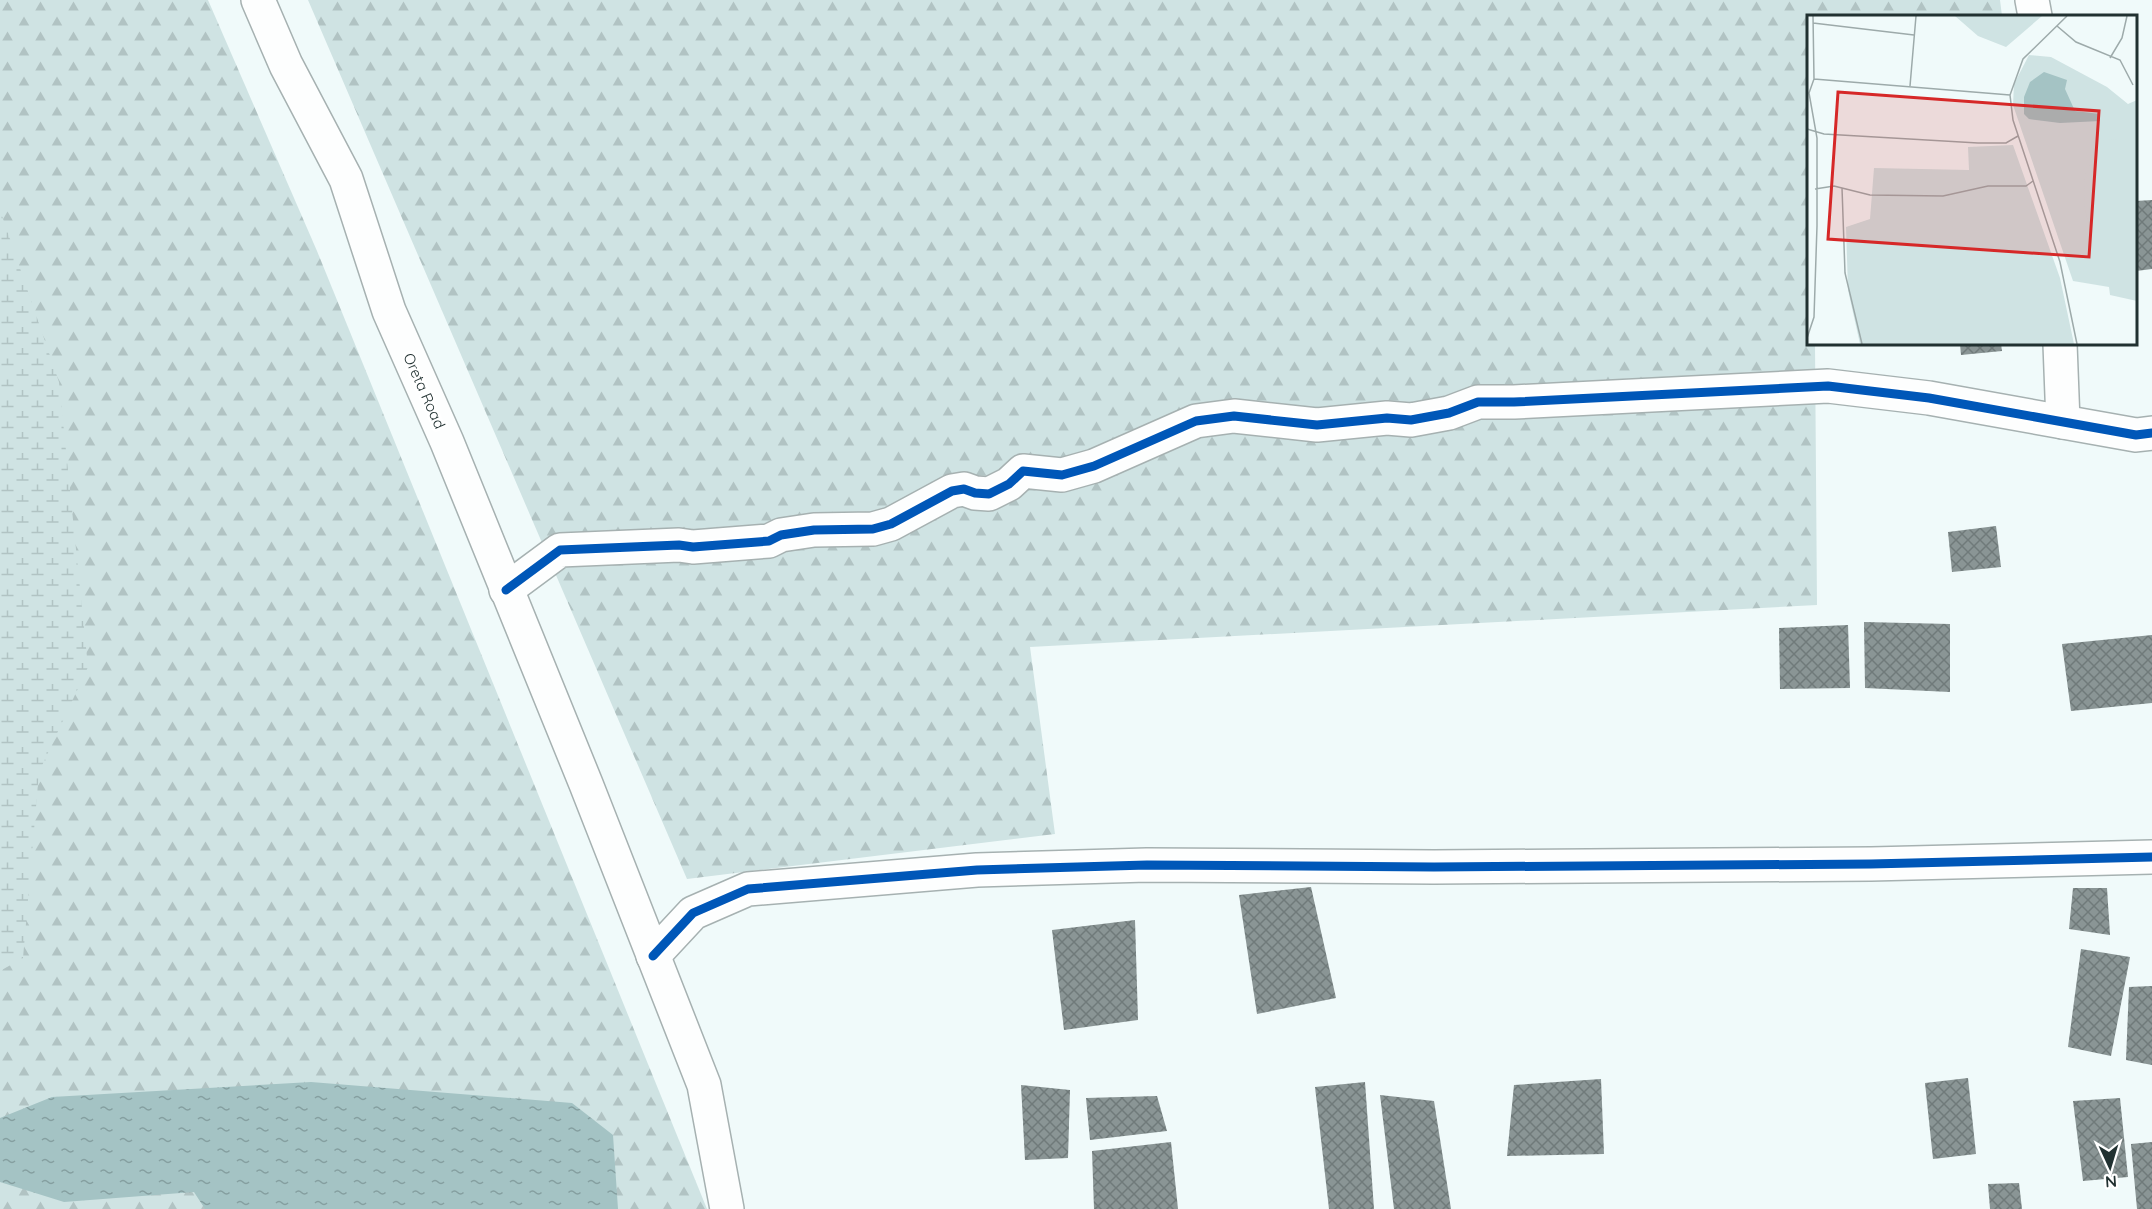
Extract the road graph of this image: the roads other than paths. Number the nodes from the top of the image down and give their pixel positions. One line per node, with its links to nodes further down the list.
1 (258, 0): 7 (street, Oreta Road)
2 (2032, 0): 3 (street)
3 (2035, 15)
4 (2060, 345): 5 (street)
5 (2063, 422): 6 (street); 7 (street)
6 (2152, 433)
7 (506, 590): 9 (street, Oreta Road)
8 (2152, 857): 9 (street)
9 (653, 956): 10 (street, Oreta Road)
10 (727, 1209)

